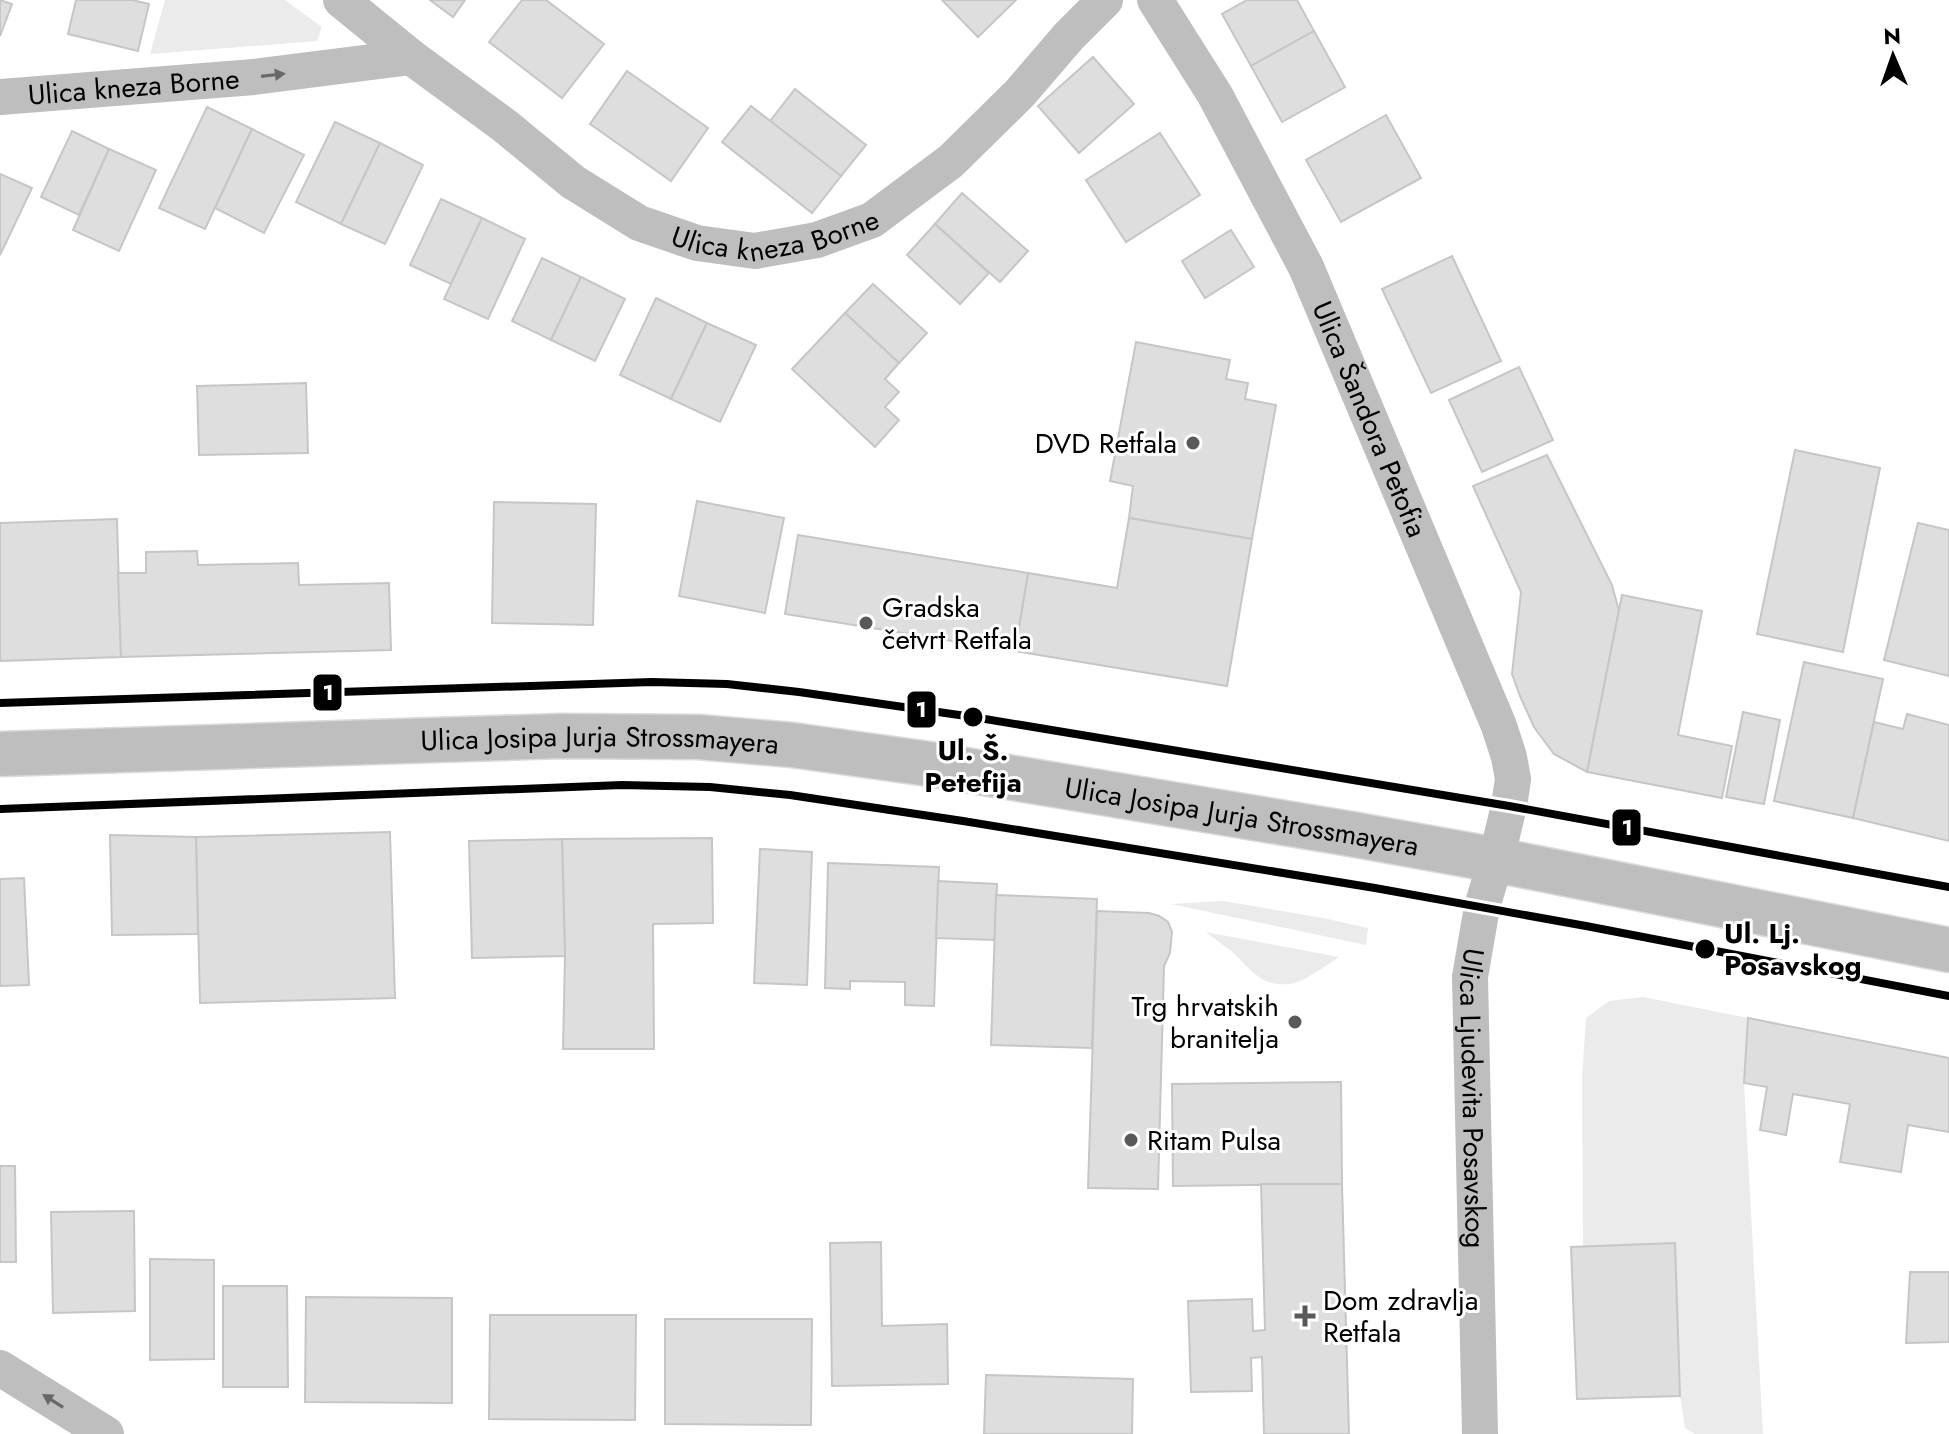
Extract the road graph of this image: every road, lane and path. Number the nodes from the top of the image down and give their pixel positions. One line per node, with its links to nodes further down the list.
1 (341, 0): 4 (street, Ulica kneza Borne)
2 (1105, 0): 4 (street, Ulica kneza Borne)
3 (1155, 0): 7 (street, Ulica Šandora Petofia)
4 (411, 57): 5 (street, Ulica kneza Borne, one-way to 4)
5 (0, 97)
6 (0, 754): 7 (main road, Ulica Josipa Jurja Strossmayera)
7 (1496, 860): 8 (main road, Ulica Josipa Jurja Strossmayera); 11 (street, Ulica Ljudevita Posavskog)
8 (1949, 950)
9 (4, 1378): 10 (street, one-way to 9)
10 (106, 1434)
11 (1480, 1434)

